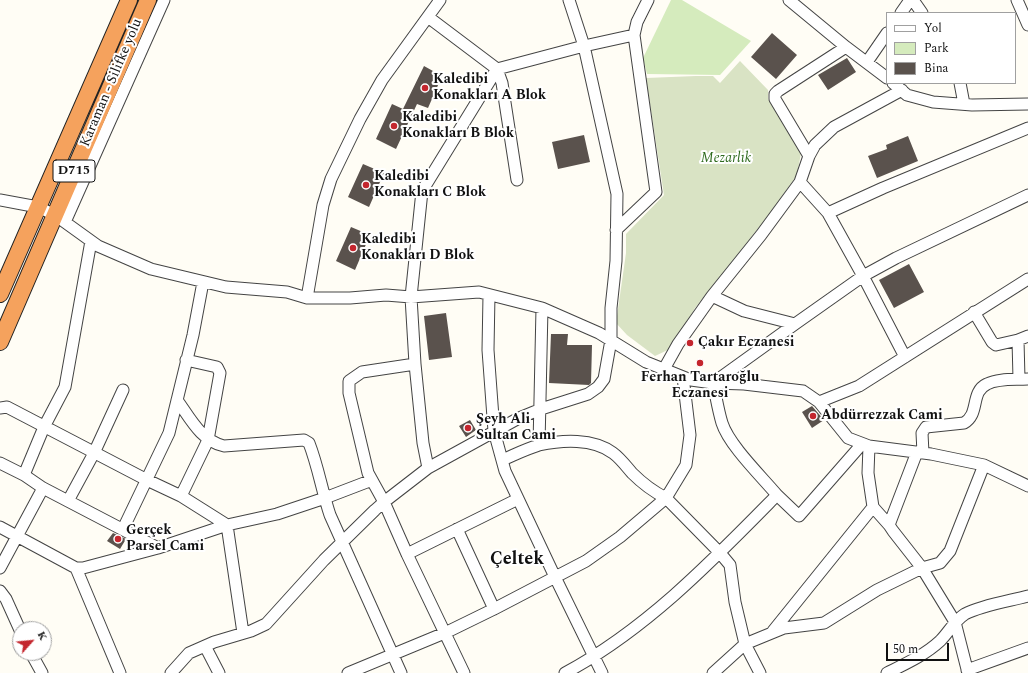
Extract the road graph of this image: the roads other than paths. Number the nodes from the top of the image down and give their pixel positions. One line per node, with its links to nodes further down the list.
1 (129, 0): 32 (highway, Karaman - Silifke yolu / D715)
2 (148, 0): 34 (highway, Karaman - Silifke yolu / D715)
3 (164, 0): 34 (street)
4 (440, 0): 12 (street)
5 (569, 0): 16 (street)
6 (648, 0): 15 (street)
7 (789, 0): 17 (street)
8 (912, 0): 10 (street); 11 (street)
9 (1017, 0): 13 (street)
10 (902, 12)
11 (921, 12)
12 (428, 17): 19 (street); 44 (street)
13 (1028, 24)
14 (886, 34): 18 (street)
15 (634, 35): 16 (street); 35 (street)
16 (584, 46): 19 (street); 35 (street)
17 (846, 47): 18 (street); 27 (street)
18 (867, 62): 20 (street)
19 (497, 68): 28 (street); 43 (street)
20 (886, 77)
21 (894, 84): 23 (street)
22 (960, 84): 24 (street)
23 (902, 90): 24 (street); 27 (street)
24 (964, 104): 25 (street)
25 (1028, 104)
26 (1028, 128): 33 (street)
27 (809, 156): 29 (street)
28 (517, 180)
29 (800, 182): 33 (street); 42 (street)
30 (1028, 195): 37 (street)
31 (0, 200): 32 (street)
32 (38, 207): 34 (street); 40 (highway, Karaman - Silifke yolu / D715)
33 (828, 213): 37 (street)
34 (60, 218): 36 (street); 50 (highway, Karaman - Silifke yolu / D715)
35 (616, 230): 49 (street)
36 (91, 241): 39 (street); 63 (street)
37 (863, 276): 47 (street); 51 (street)
38 (1028, 278): 46 (street)
39 (204, 282): 44 (street); 52 (street)
40 (0, 294)
41 (489, 294): 43 (street); 45 (street); 64 (street)
42 (712, 296): 47 (street); 54 (street)
43 (411, 297): 44 (street); 53 (street)
44 (307, 298)
45 (542, 308): 49 (street); 62 (street)
46 (974, 312): 48 (street); 51 (street)
47 (795, 324): 57 (street)
48 (1023, 338): 56 (street)
49 (611, 340): 54 (street); 62 (street)
50 (0, 342)
51 (905, 357): 60 (street)
52 (186, 360): 59 (street); 65 (street)
53 (416, 364): 73 (street); 76 (street)
54 (664, 370): 55 (street)
55 (683, 377): 57 (street); 82 (street)
56 (1023, 379): 68 (street)
57 (713, 383): 60 (street); 79 (street)
58 (123, 390): 69 (street)
59 (177, 400): 65 (street); 75 (street)
60 (819, 402): 67 (street)
61 (0, 408): 63 (street)
62 (541, 409): 64 (street); 66 (street)
63 (44, 427): 69 (street); 74 (street)
64 (494, 431): 70 (street); 73 (street)
65 (208, 440): 80 (street); 81 (street)
66 (539, 445): 70 (street); 82 (street)
67 (865, 445): 68 (street); 79 (street); 86 (street)
68 (920, 452): 72 (street); 88 (street)
69 (94, 453): 75 (street); 84 (street)
70 (502, 460): 83 (street)
71 (0, 463): 74 (street)
72 (984, 465): 77 (street); 99 (street)
73 (428, 468): 85 (street)
74 (24, 475): 78 (street)
75 (147, 480): 80 (street); 91 (street)
76 (372, 480): 81 (street); 85 (street)
77 (1028, 486)
78 (43, 488): 84 (street); 92 (street)
79 (777, 494): 95 (street)
80 (181, 496): 87 (street)
81 (324, 498): 87 (street); 93 (street)
82 (666, 498): 95 (street); 100 (street)
83 (518, 499): 90 (street); 100 (street)
84 (68, 501): 91 (street)
85 (384, 502): 93 (street); 96 (street)
86 (873, 507): 88 (street); 107 (street)
87 (227, 525): 94 (street); 108 (street)
88 (889, 525): 99 (street)
89 (0, 527): 92 (street)
90 (457, 529): 96 (street); 103 (street)
91 (123, 530): 94 (street)
92 (18, 536): 97 (street); 98 (street)
93 (342, 543): 108 (street); 112 (street)
94 (158, 548): 98 (street)
95 (720, 553): 109 (street); 113 (street)
96 (407, 554): 106 (street)
97 (0, 568)
98 (76, 568): 115 (street)
99 (922, 568): 105 (street); 107 (street)
100 (555, 577): 103 (street); 113 (street)
101 (0, 591): 104 (street)
102 (1028, 595): 105 (street)
103 (494, 609): 106 (street)
104 (16, 621)
105 (955, 622): 116 (street); 127 (street)
106 (445, 633): 112 (street); 122 (street)
107 (772, 633): 109 (street)
108 (243, 634): 110 (street)
109 (745, 644): 125 (street); 126 (street)
110 (205, 646): 118 (street); 119 (street)
111 (1028, 648): 116 (street)
112 (392, 655): 120 (street); 121 (street)
113 (594, 656): 123 (street); 124 (street)
114 (35, 661): 117 (street)
115 (116, 672)
116 (968, 672)
117 (42, 673)
118 (171, 673)
119 (219, 673)
120 (348, 673)
121 (401, 673)
122 (464, 673)
123 (565, 673)
124 (602, 673)
125 (713, 673)
126 (760, 673)
127 (887, 673)

